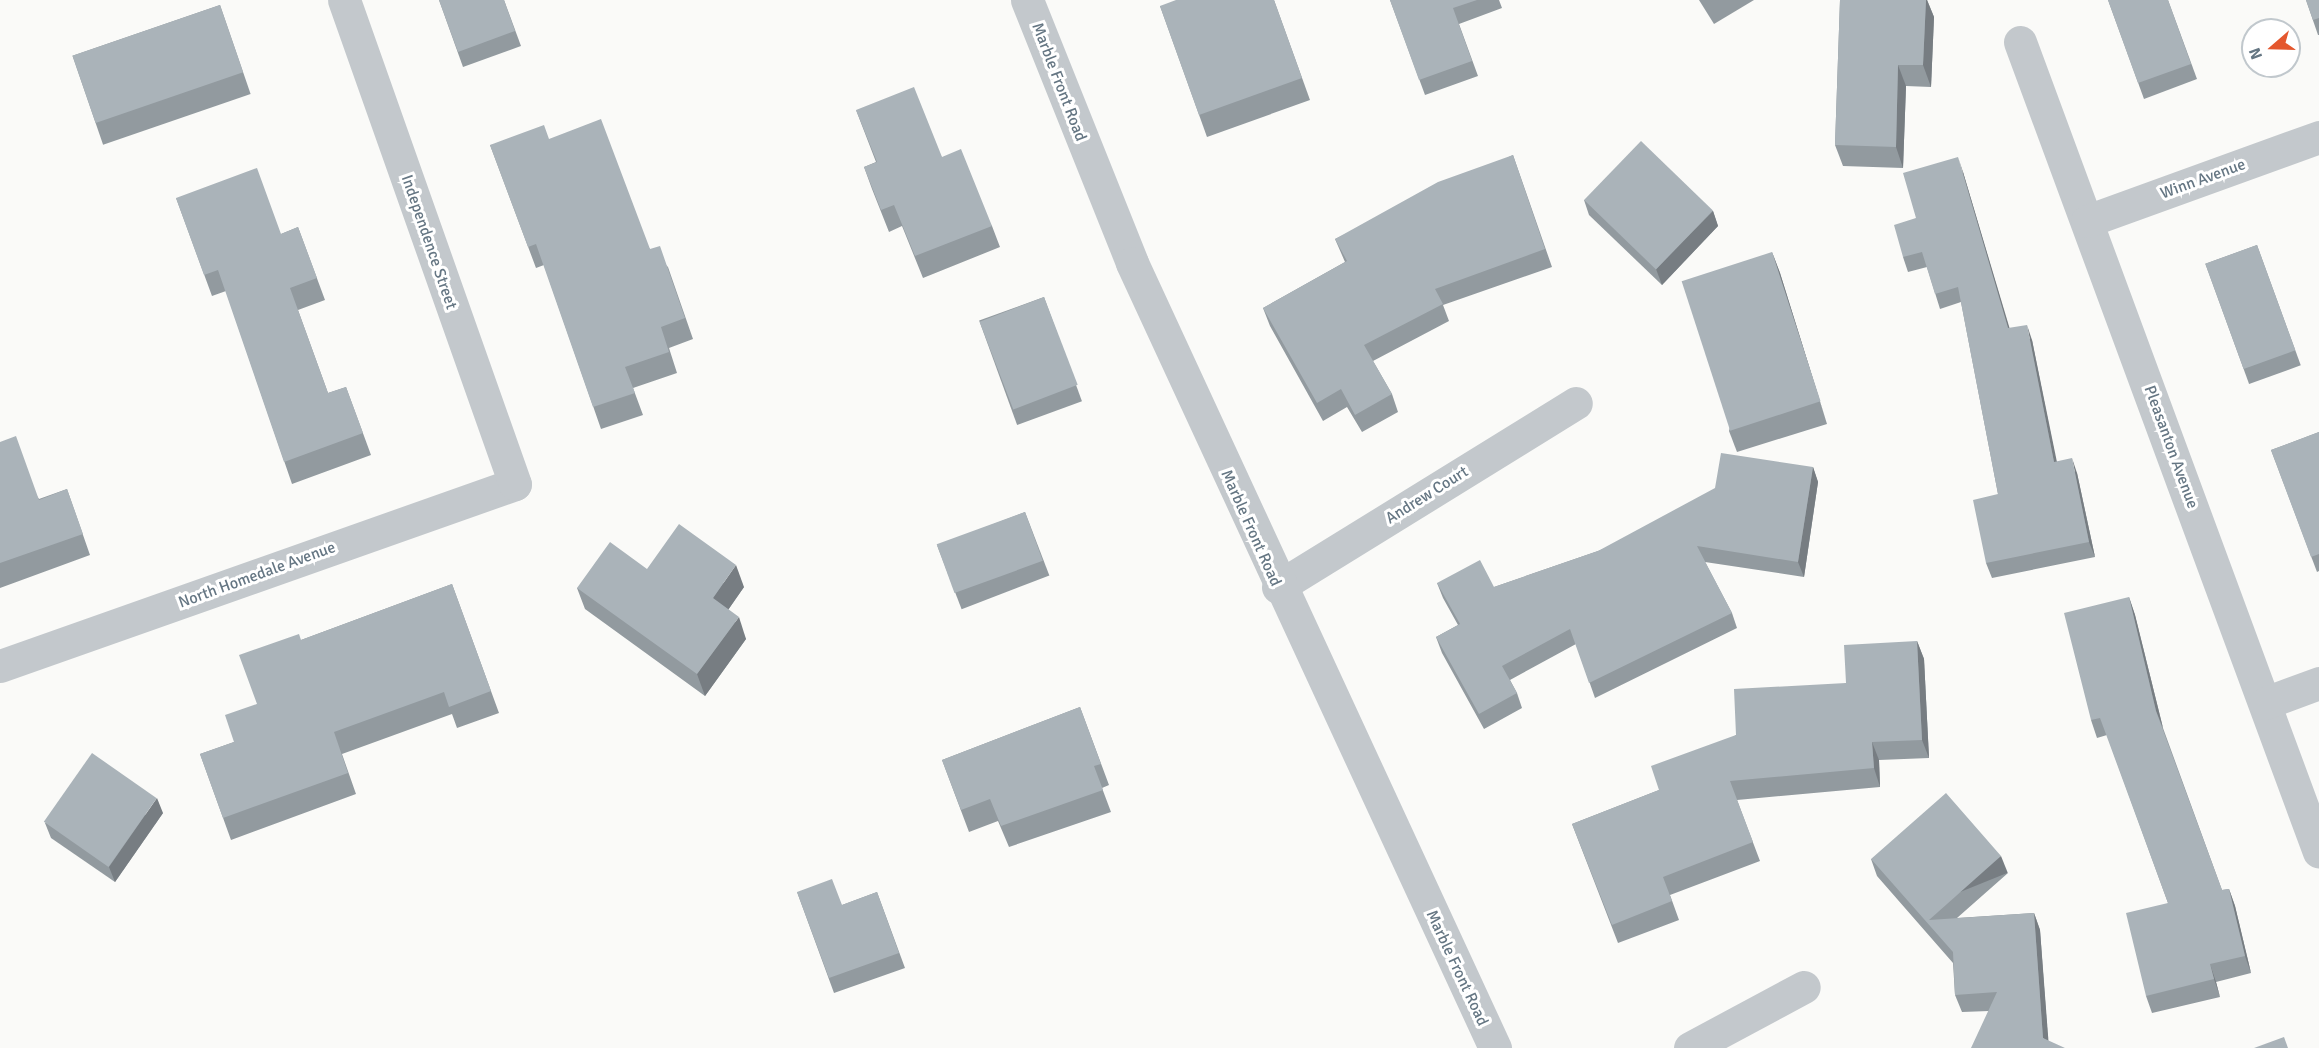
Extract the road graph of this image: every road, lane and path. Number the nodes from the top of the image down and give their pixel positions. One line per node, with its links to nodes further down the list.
1 (344, 0): 7 (street, Independence Street)
2 (1027, 0): 8 (street, Marble Front Road)
3 (2020, 42): 5 (street, Pleasanton Avenue)
4 (2319, 137): 5 (street, Winn Avenue)
5 (2087, 221): 11 (street, Pleasanton Avenue)
6 (1576, 403): 8 (street, Andrew Court)
7 (515, 484): 9 (street, North Homedale Avenue)
8 (1278, 587): 14 (street, Marble Front Road)
9 (0, 666)
10 (2319, 683): 11 (street)
11 (2265, 703): 12 (street, Pleasanton Avenue)
12 (2319, 852)
13 (1804, 987): 15 (street)
14 (1495, 1048)
15 (1690, 1048)

